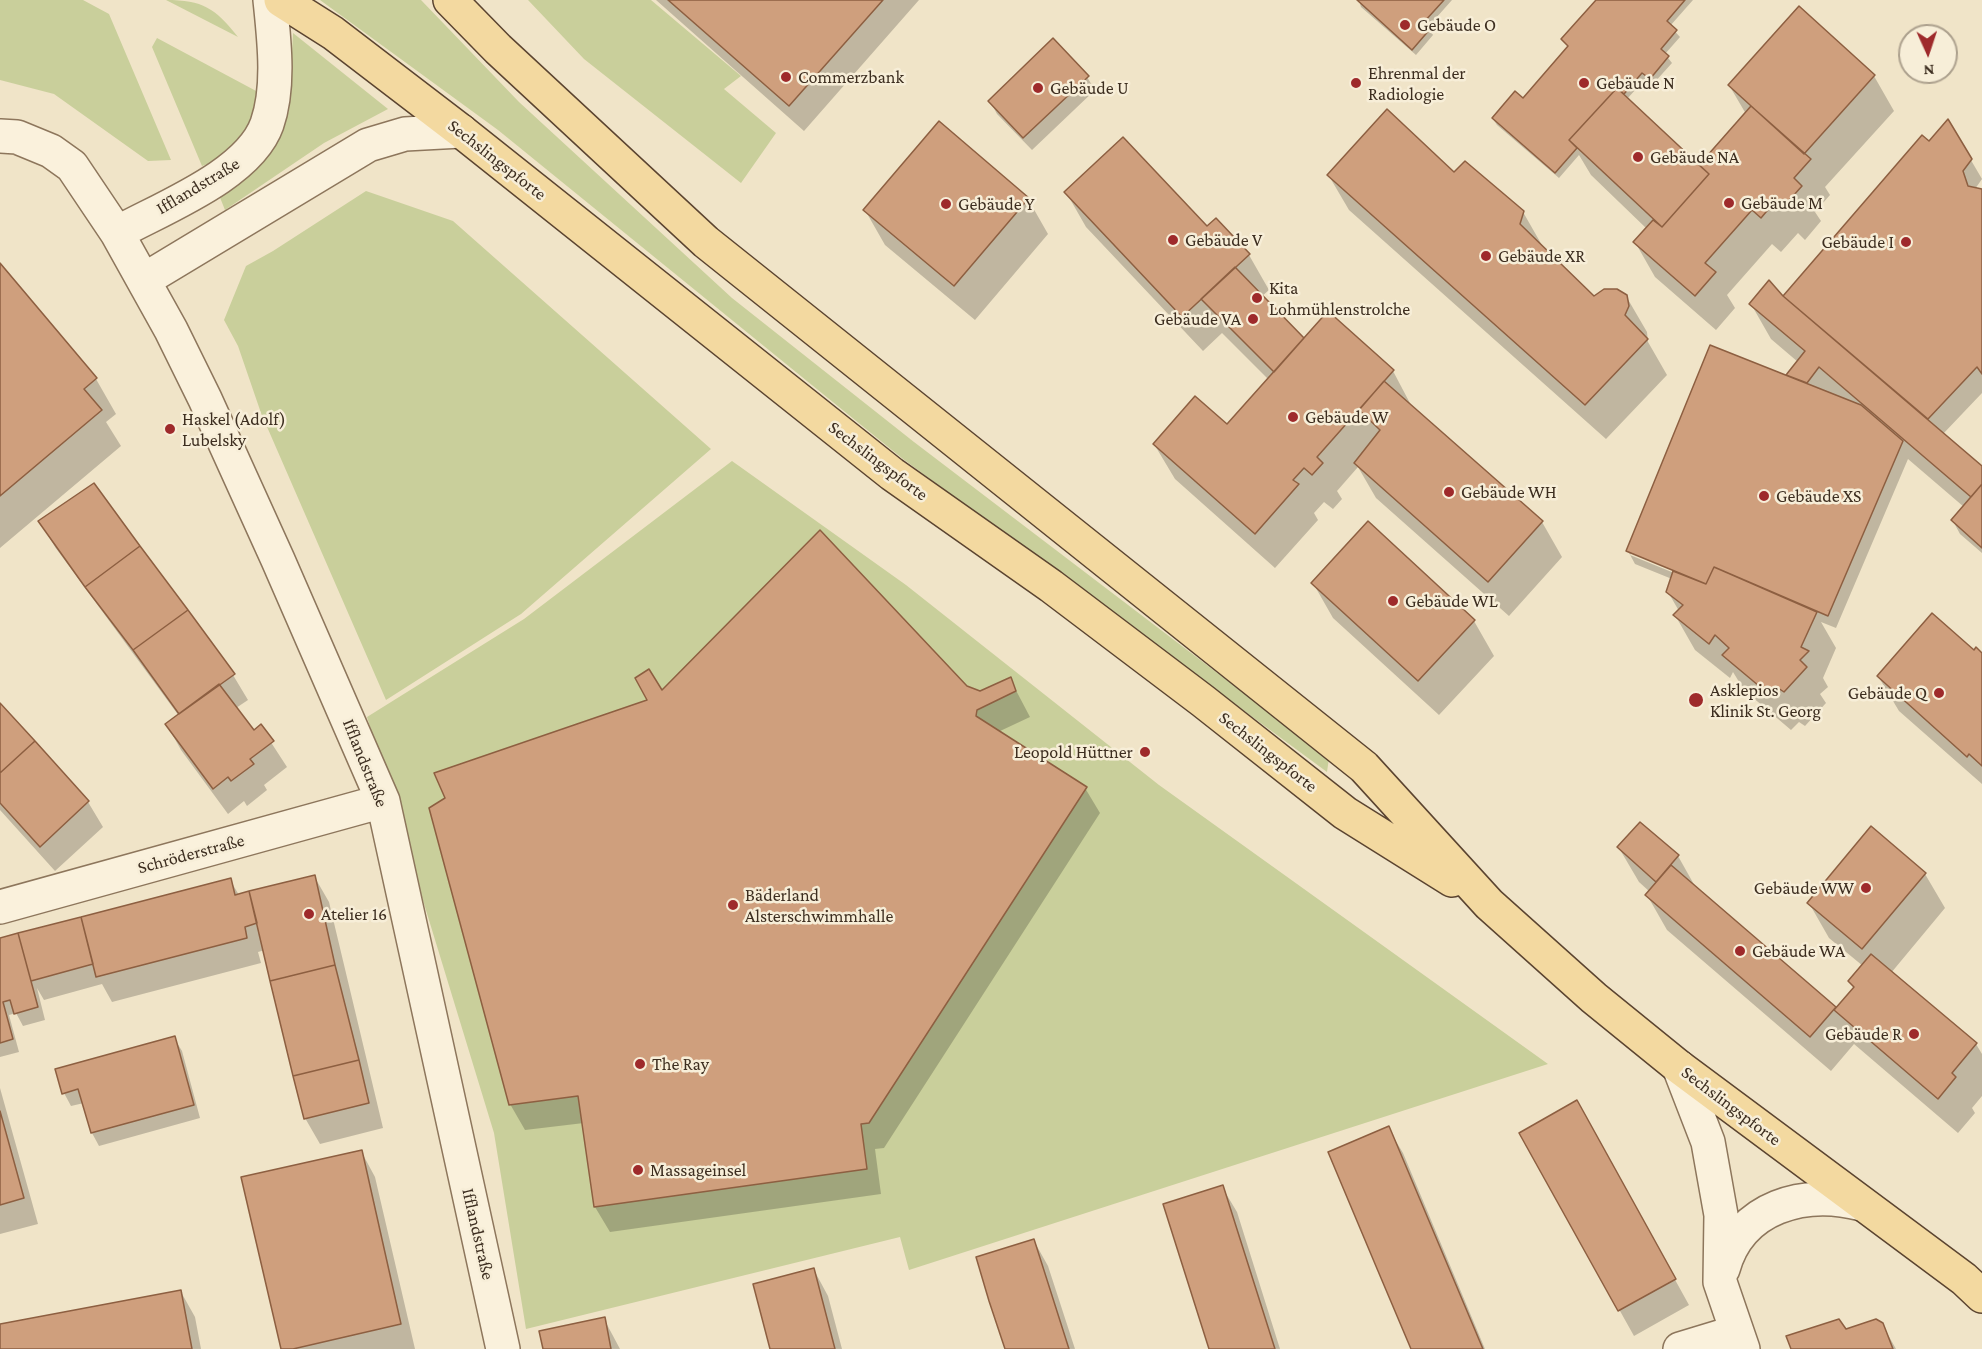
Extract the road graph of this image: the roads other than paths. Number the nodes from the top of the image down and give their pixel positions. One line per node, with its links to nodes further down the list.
1 (270, 0): 6 (street, Ifflandstraße)
2 (281, 0): 4 (main road, Sechslingspforte)
3 (450, 0): 9 (main road, Sechslingspforte)
4 (461, 131): 7 (street); 9 (main road, Sechslingspforte)
5 (0, 136): 6 (street)
6 (117, 233): 7 (street, Ifflandstraße)
7 (144, 280): 8 (street, Ifflandstraße)
8 (383, 801): 10 (street, Schröderstraße); 16 (street, Ifflandstraße)
9 (1489, 904): 11 (main road, Sechslingspforte)
10 (0, 907)
11 (1678, 1067): 12 (main road, Sechslingspforte); 13 (street)
12 (1862, 1204): 13 (street); 14 (main road, Sechslingspforte)
13 (1720, 1282): 15 (street)
14 (1982, 1296)
15 (1739, 1340): 17 (street)
16 (503, 1349)
17 (1680, 1349)

